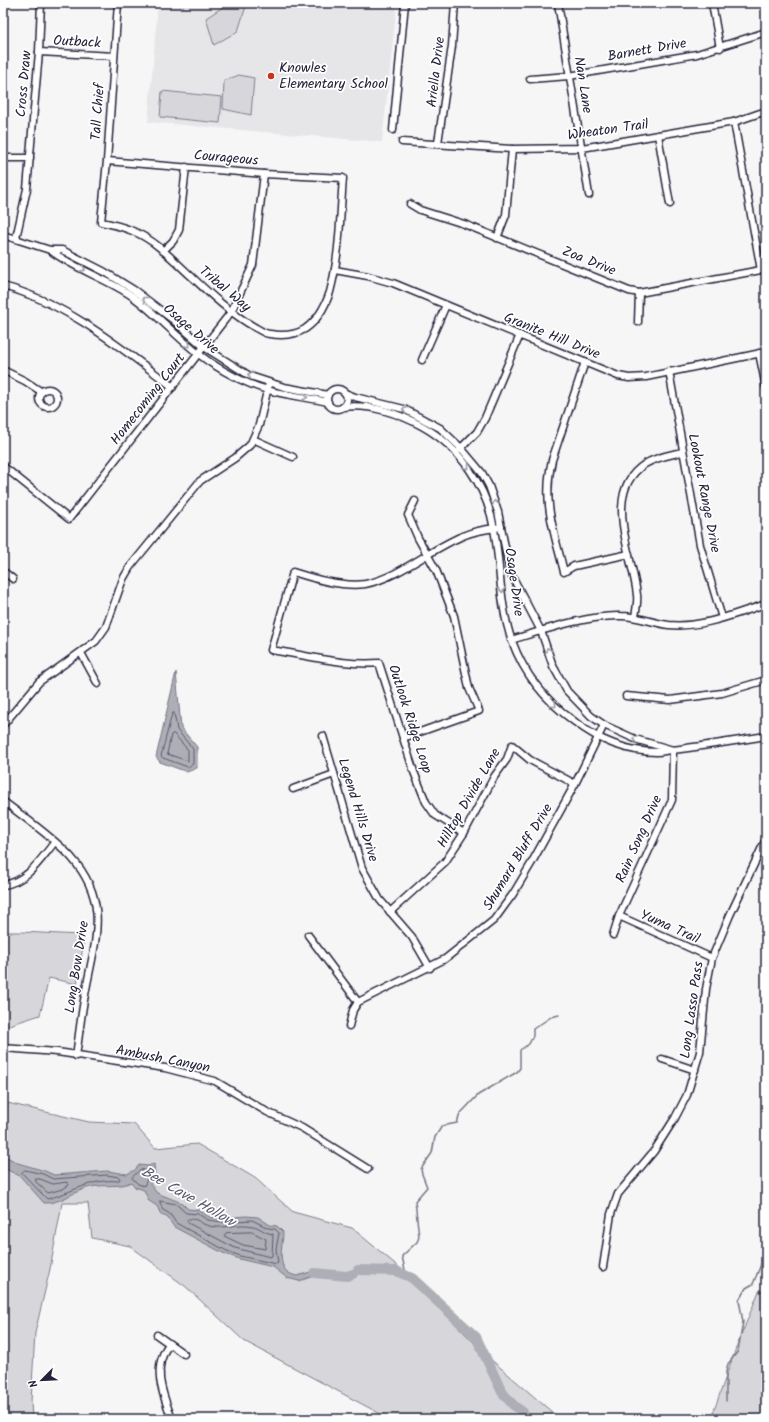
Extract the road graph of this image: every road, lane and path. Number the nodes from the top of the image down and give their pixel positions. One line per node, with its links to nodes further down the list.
1 (41, 3): 9 (street, Cross Draw)
2 (118, 3): 10 (street, Tall Chief)
3 (405, 3): 15 (street)
4 (455, 3): 18 (street, Ariella Drive)
5 (558, 3): 11 (street, Nan Lane)
6 (712, 3): 8 (street)
7 (766, 32): 8 (street, Barnett Drive)
8 (720, 48): 11 (street, Barnett Drive)
9 (39, 52): 10 (street, Outback); 22 (street, Cross Draw)
10 (114, 56): 23 (street, Tall Chief)
11 (570, 76): 12 (street, Barnett Drive); 20 (street, Nan Lane)
12 (530, 78)
13 (766, 111): 14 (street, Wheaton Trail)
14 (734, 122): 16 (street, Wheaton Trail); 37 (street)
15 (393, 130)
16 (658, 135): 20 (street, Wheaton Trail); 29 (street)
17 (402, 142): 18 (street, Wheaton Trail)
18 (438, 143): 19 (street, Wheaton Trail)
19 (512, 148): 20 (street, Wheaton Trail); 33 (street)
20 (582, 148): 27 (street, Nan Lane)
21 (3, 158): 22 (street)
22 (30, 158): 32 (street, Cross Draw)
23 (107, 161): 24 (street, Courageous); 30 (street, Tall Chief)
24 (186, 167): 25 (street, Courageous); 35 (street)
25 (264, 174): 26 (street, Courageous); 41 (street, Homecoming Court)
26 (343, 178): 36 (street, Tribal Way)
27 (589, 195)
28 (410, 204): 33 (street, Zoa Drive)
29 (670, 204)
30 (101, 222): 35 (street, Tribal Way)
31 (3, 235): 32 (street, Osage Drive)
32 (16, 238): 34 (street, Osage Drive)
33 (497, 238): 39 (street, Zoa Drive)
34 (50, 250): 44 (street, Osage Drive, one-way to 34); 47 (street, Osage Drive, one-way to 47)
35 (163, 251): 41 (street, Tribal Way)
36 (335, 270): 40 (street, Granite Hill Drive); 41 (street, Tribal Way)
37 (763, 270): 39 (street, Zoa Drive)
38 (3, 286): 53 (street)
39 (639, 292): 42 (street)
40 (446, 305): 43 (street, Granite Hill Drive); 48 (street)
41 (231, 312): 44 (street, Homecoming Court)
42 (638, 322)
43 (520, 336): 49 (street, Granite Hill Drive); 62 (street)
44 (204, 347): 47 (street, Homecoming Court); 52 (street, Osage Drive, one-way to 44)
45 (766, 352): 46 (street, Granite Hill Drive)
46 (759, 353): 51 (street, Granite Hill Drive); 54 (street)
47 (199, 354): 53 (street, Homecoming Court); 55 (street, Osage Drive)
48 (422, 360)
49 (585, 362): 51 (street, Granite Hill Drive); 70 (street)
50 (3, 370): 56 (street)
51 (669, 371): 63 (street, Lookout Range Drive)
52 (269, 383): 55 (street); 58 (street, Osage Drive)
53 (173, 387): 66 (street, Homecoming Court)
54 (766, 387)
55 (268, 390): 59 (street, Osage Drive, one-way to 59); 61 (street)
56 (42, 392)
57 (345, 393): 58 (street); 60 (street); 62 (street, Osage Drive, one-way to 57)
58 (328, 395): 59 (street)
59 (328, 402): 60 (street)
60 (344, 407): 64 (street, Osage Drive)
61 (253, 439): 65 (street); 78 (street)
62 (462, 448): 64 (street); 68 (street, Osage Drive, one-way to 62)
63 (682, 452): 70 (street); 75 (street, Lookout Range Drive)
64 (456, 453): 68 (street, Osage Drive, one-way to 68)
65 (293, 456)
66 (3, 466)
67 (415, 501): 69 (street)
68 (498, 527): 69 (street); 76 (street, Osage Drive); 77 (street, Osage Drive, one-way to 77)
69 (427, 554): 87 (street); 87 (street, Outlook Ridge Loop)
70 (629, 554): 74 (street)
71 (3, 571): 72 (street)
72 (13, 579)
73 (766, 604): 75 (street)
74 (635, 617): 75 (street); 76 (street)
75 (722, 618)
76 (541, 631): 77 (street); 83 (street, Osage Drive, one-way to 76)
77 (511, 640): 86 (street, Osage Drive, one-way to 86)
78 (81, 653): 80 (street); 82 (street)
79 (766, 680): 81 (street)
80 (98, 684)
81 (626, 696)
82 (3, 725)
83 (604, 725): 86 (street, Shumard Bluff Drive); 88 (street, Osage Drive, one-way to 83)
84 (323, 736): 89 (street, Legend Hills Drive)
85 (766, 736): 88 (street, Osage Drive)
86 (597, 737): 88 (street, Osage Drive); 90 (street, Shumard Bluff Drive)
87 (403, 738): 93 (street, Outlook Ridge Loop)
88 (673, 750): 98 (street, Rain Song Drive)
89 (334, 774): 91 (street); 97 (street, Legend Hills Drive)
90 (574, 784): 93 (street, Hilltop Divide Lane); 102 (street, Shumard Bluff Drive)
91 (293, 789)
92 (3, 801): 95 (street, Long Bow Drive)
93 (464, 834): 97 (street, Hilltop Divide Lane)
94 (766, 839): 101 (street, Long Lasso Pass)
95 (54, 843): 96 (street); 106 (street, Long Bow Drive)
96 (3, 885)
97 (390, 912): 102 (street, Legend Hills Drive)
98 (618, 916): 100 (street, Rain Song Drive); 101 (street, Yuma Trail)
99 (308, 935): 103 (street)
100 (613, 935)
101 (712, 958): 108 (street, Long Lasso Pass)
102 (430, 968): 103 (street, Shumard Bluff Drive)
103 (358, 1002): 104 (street)
104 (349, 1026)
105 (3, 1048): 106 (street, Ambush Canyon)
106 (76, 1056): 109 (street, Ambush Canyon)
107 (662, 1059): 108 (street)
108 (696, 1070): 110 (street, Long Lasso Pass)
109 (368, 1169)
110 (603, 1267)
111 (157, 1335): 112 (street)
112 (169, 1344): 113 (street); 114 (street)
113 (184, 1354)
114 (172, 1419)

